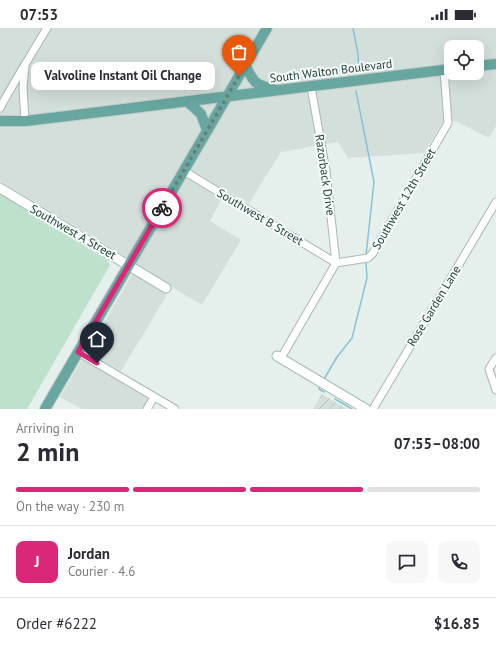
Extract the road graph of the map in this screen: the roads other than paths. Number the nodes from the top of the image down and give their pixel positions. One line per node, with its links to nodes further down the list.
1 (47, 28): 6 (street)
2 (267, 28): 4 (main road)
3 (496, 64): 5 (main road)
4 (245, 65): 10 (main road); 11 (main road)
5 (484, 65)
6 (25, 66): 13 (street); 15 (street)
7 (444, 70): 9 (main road, South Walton Boulevard)
8 (447, 80): 20 (street, Southwest 12th Street)
9 (311, 87): 10 (main road, South Walton Boulevard); 20 (street, Razorback Drive)
10 (279, 91): 11 (main road, South Walton Boulevard)
11 (226, 97): 12 (main road, South Walton Boulevard); 16 (main road)
12 (188, 102): 15 (main road, South Walton Boulevard); 16 (main road)
13 (0, 108)
14 (0, 121): 15 (main road, South Walton Boulevard)
15 (25, 121)
16 (207, 130): 17 (main road)
17 (184, 171): 20 (street, Southwest B Street); 21 (main road)
18 (0, 188): 21 (street, Southwest A Street)
19 (496, 202): 32 (street, Rose Garden Lane)
20 (336, 263): 24 (street)
21 (129, 264): 22 (street, Southwest A Street); 23 (main road)
22 (166, 288)
23 (78, 352): 27 (street); 28 (main road)
24 (279, 357): 31 (street)
25 (496, 358): 26 (street)
26 (496, 390)
27 (154, 397): 29 (street); 30 (street)
28 (45, 409)
29 (147, 409)
30 (175, 409)
31 (366, 409)
32 (373, 409)

